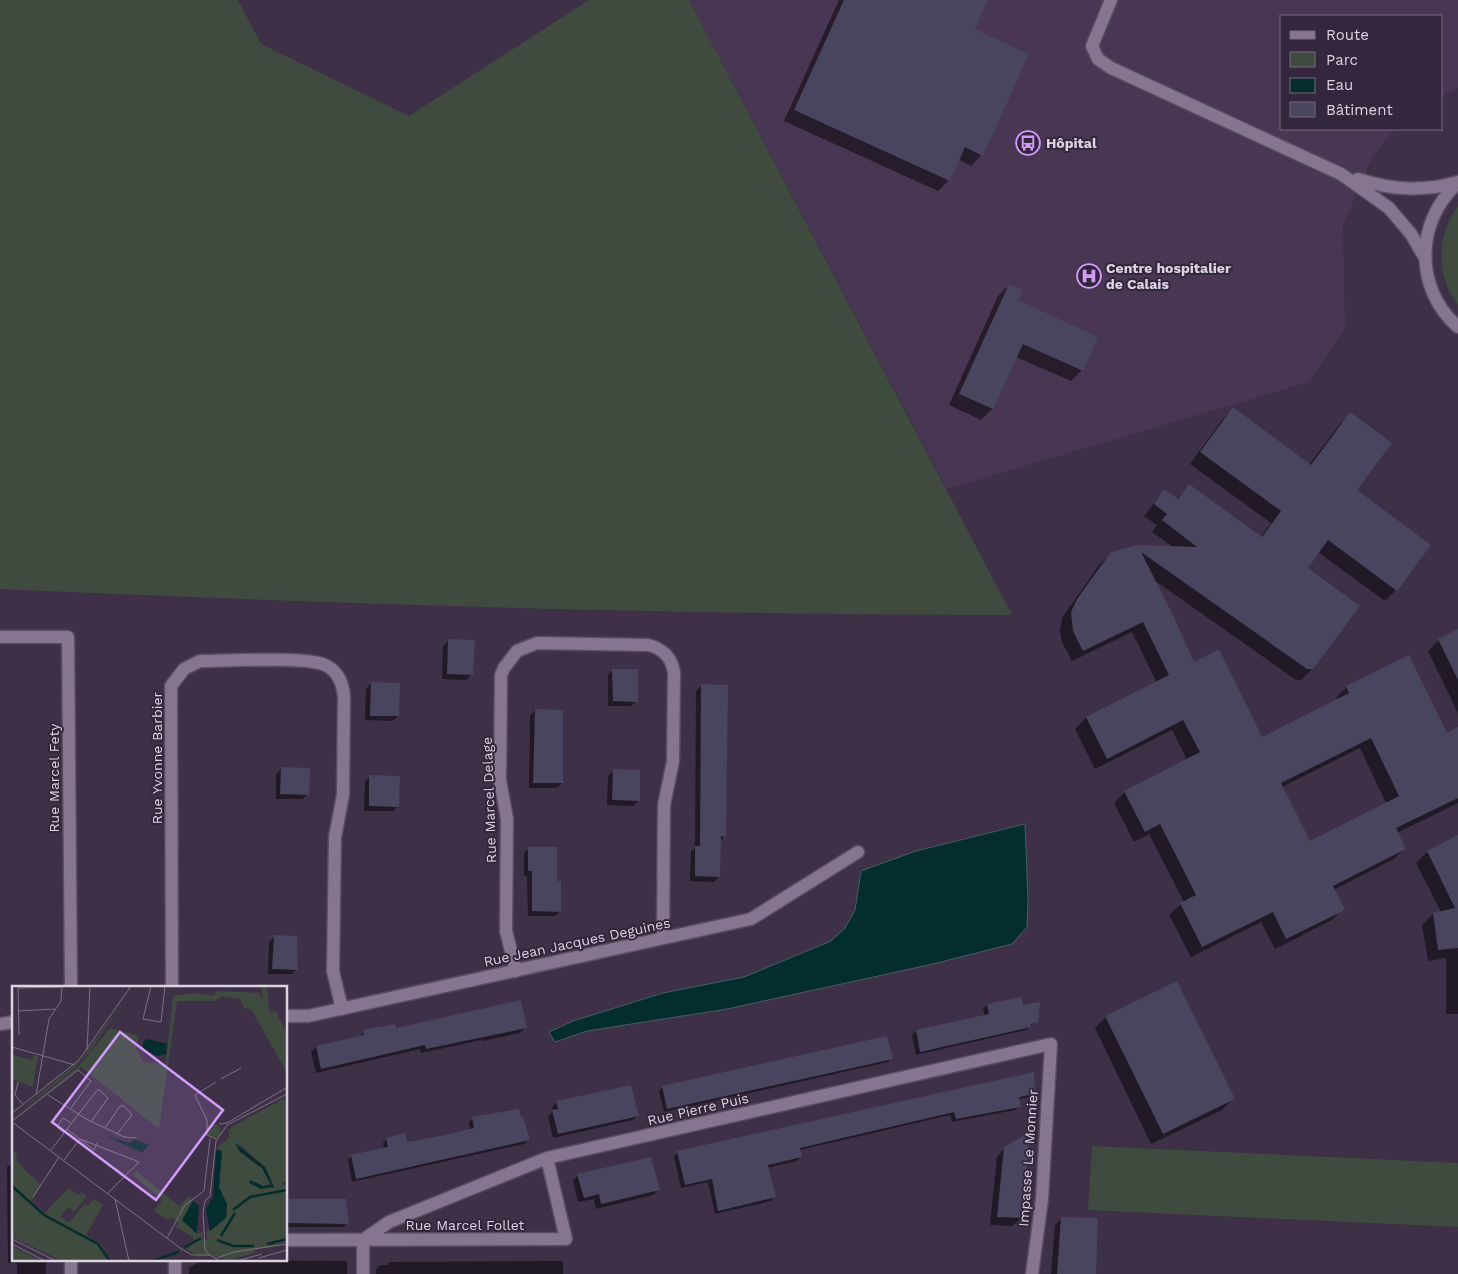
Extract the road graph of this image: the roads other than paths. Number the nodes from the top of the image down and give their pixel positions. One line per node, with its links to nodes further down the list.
1 (1111, 0): 2 (street)
2 (1341, 174): 3 (street); 4 (street)
3 (1458, 183): 4 (street)
4 (1425, 258): 5 (street)
5 (1458, 327)
6 (0, 637): 10 (street, Rue Marcel Fety)
7 (858, 852): 8 (street, Rue Jean Jacques Deguines)
8 (663, 938): 9 (street, Rue Jean Jacques Deguines); 9 (street, Rue Marcel Delage)
9 (516, 971): 12 (street, Rue Jean Jacques Deguines)
10 (71, 986)
11 (172, 986): 12 (street, Rue Yvonne Barbier)
12 (342, 1009): 13 (street, Rue Jean Jacques Deguines)
13 (288, 1016)
14 (1051, 1044): 15 (street, Rue Pierre Puis); 19 (street, Impasse Le Monnier)
15 (547, 1158): 17 (street, Rue Pierre Puis); 17 (street, Rue Marcel Follet)
16 (288, 1240): 17 (street, Rue Marcel Follet)
17 (363, 1240): 18 (street)
18 (363, 1274)
19 (1032, 1274)

